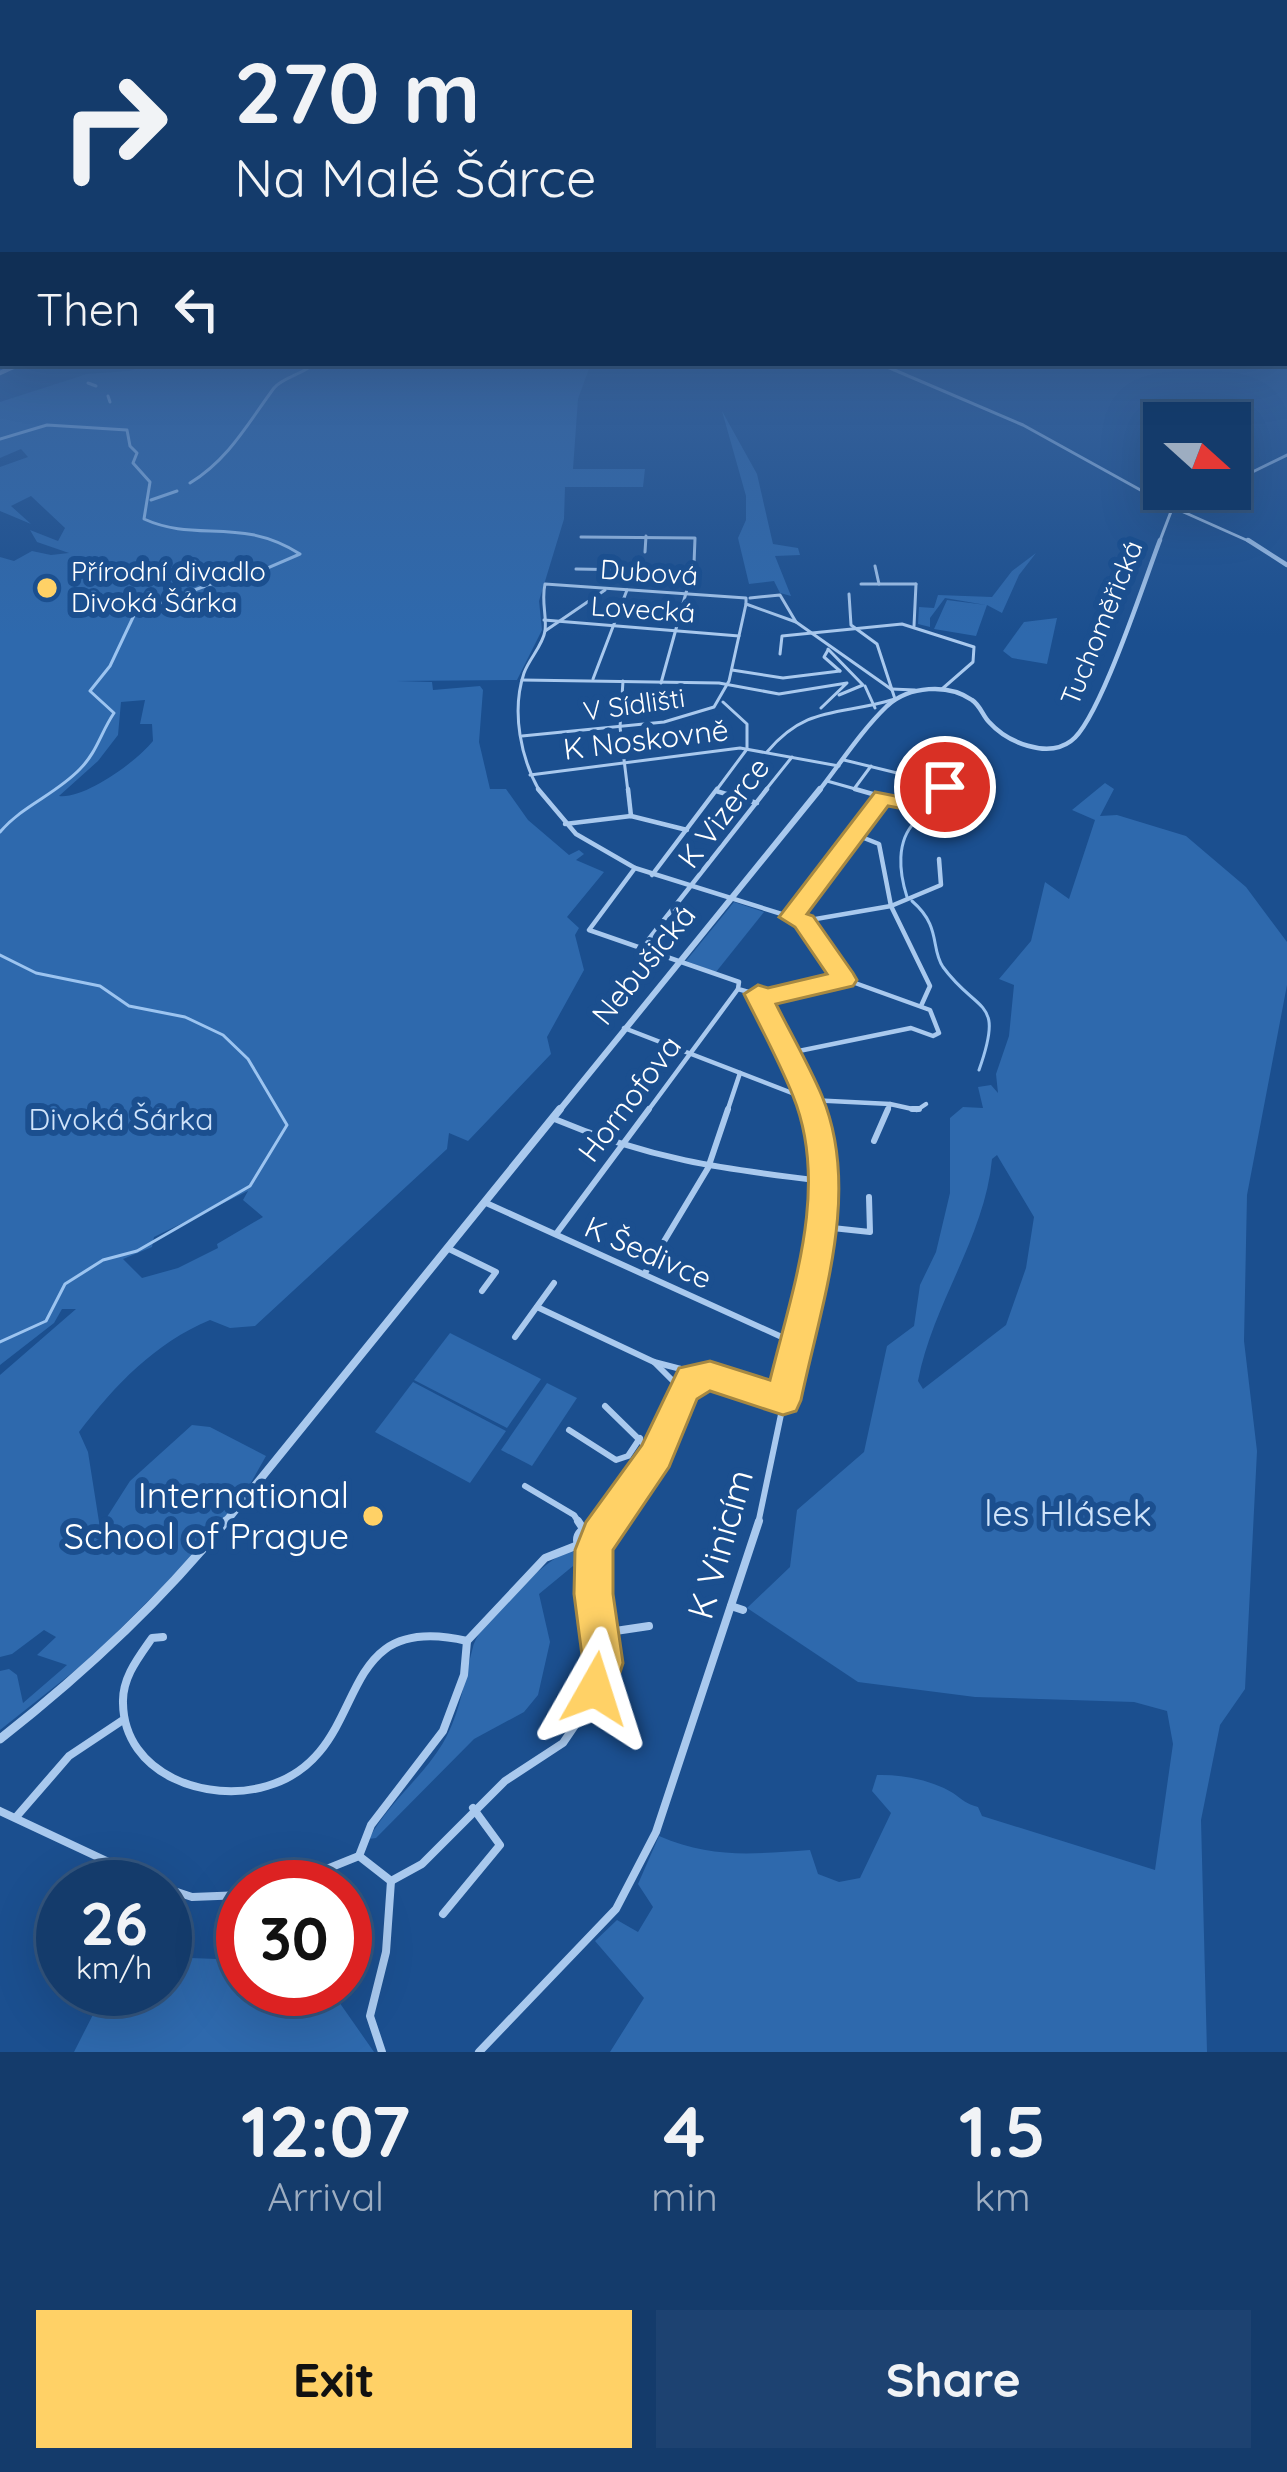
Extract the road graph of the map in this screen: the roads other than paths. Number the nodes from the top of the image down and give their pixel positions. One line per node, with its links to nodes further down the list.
1 (1060, 445): 4 (street)
2 (1287, 455): 3 (street)
3 (1251, 473)
4 (1143, 491)
5 (1175, 510): 45 (street, Tuchoměřická)
6 (1177, 510): 12 (street)
7 (646, 536): 9 (street); 11 (street); 15 (street)
8 (581, 537): 9 (street)
9 (602, 537): 10 (street)
10 (599, 551)
11 (645, 552)
12 (1287, 565)
13 (874, 566): 17 (street)
14 (576, 569): 15 (street)
15 (690, 571): 20 (street)
16 (861, 584): 17 (street)
17 (879, 584): 28 (street)
18 (608, 588): 19 (street, Dubová); 23 (street, Dubová); 24 (street)
19 (627, 590): 20 (street, Dubová); 27 (street)
20 (685, 594): 22 (street, Dubová); 30 (street)
21 (849, 594): 26 (street)
22 (748, 601): 25 (street); 25 (street); 31 (street, V Sídlišti)
23 (544, 620): 24 (street, Lovecká); 29 (street)
24 (556, 622): 27 (street, Lovecká); 29 (street)
25 (796, 622): 32 (street)
26 (850, 625): 28 (street); 32 (street); 44 (street)
27 (613, 626): 30 (street, Lovecká); 41 (street)
28 (914, 626): 45 (street)
29 (545, 631): 38 (street)
30 (675, 631): 31 (street, Lovecká); 42 (street)
31 (740, 636): 36 (street, V Sídlišti)
32 (813, 636): 33 (street); 34 (street)
33 (829, 648): 37 (street); 40 (street); 44 (street)
34 (780, 654)
35 (780, 666): 37 (street)
36 (731, 670): 37 (street); 43 (street, V Sídlišti)
37 (779, 678)
38 (522, 680): 41 (street); 54 (street)
39 (623, 681): 41 (street); 42 (street); 53 (street)
40 (862, 681): 47 (street); 50 (street)
41 (592, 682)
42 (661, 682): 43 (street)
43 (727, 684): 47 (street); 49 (street, V Sídlišti)
44 (891, 689): 46 (street); 48 (street)
45 (942, 689): 46 (street)
46 (917, 690): 48 (street)
47 (834, 696): 51 (street)
48 (895, 699): 50 (street); 52 (street, Nebušická)
49 (721, 700): 53 (street, V Sídlišti); 55 (street)
50 (874, 706): 51 (street); 52 (street)
51 (821, 708): 56 (street)
52 (880, 715): 58 (street, Nebušická)
53 (620, 727): 54 (street, V Sídlišti); 59 (street)
54 (520, 736): 61 (street)
55 (747, 748): 56 (street, K Noskovně); 59 (street, K Noskovně); 64 (street)
56 (767, 752): 57 (street, K Noskovně)
57 (792, 757): 58 (street, K Noskovně); 66 (street, K Vizerce)
58 (842, 763): 60 (street, K Noskovně); 62 (street, Nebušická)
59 (625, 766): 61 (street, K Noskovně); 67 (street)
60 (871, 766): 63 (street); 65 (street, K Noskovně)
61 (529, 775): 68 (street)
62 (827, 781): 63 (street); 75 (street, Nebušická)
63 (854, 789): 65 (street)
64 (716, 791): 66 (street); 69 (street)
65 (883, 797): 70 (street)
66 (758, 803): 74 (street, K Vizerce)
67 (631, 816): 68 (street); 69 (street)
68 (565, 824): 72 (street)
69 (687, 830): 73 (street)
70 (854, 835): 76 (street); 77 (street)
71 (939, 859): 76 (street)
72 (635, 868): 73 (street); 79 (street)
73 (652, 875): 74 (street)
74 (693, 888): 75 (street); 79 (street, K Vizerce)
75 (730, 898): 77 (street); 80 (street, Nebušická)
76 (891, 906): 78 (street); 84 (street)
77 (791, 917): 78 (street)
78 (804, 921): 81 (street)
79 (641, 949): 80 (street)
80 (678, 962): 82 (street); 85 (street, Nebušická)
81 (844, 980): 83 (street); 84 (street)
82 (738, 989): 83 (street); 87 (street, Hornofova)
83 (758, 994): 86 (street, K Vinicím)
84 (921, 1006): 86 (street)
85 (624, 1028): 87 (street); 92 (street, Nebušická)
86 (789, 1053): 89 (street, K Vinicím)
87 (690, 1054): 88 (street); 94 (street, Hornofova)
88 (740, 1073): 89 (street); 95 (street)
89 (810, 1100): 90 (street); 96 (street, K Vinicím)
90 (890, 1104): 91 (street); 93 (street)
91 (926, 1104)
92 (552, 1118): 94 (street); 98 (street, Nebušická)
93 (874, 1141)
94 (620, 1147): 95 (street); 100 (street, Hornofova)
95 (708, 1168): 96 (street); 102 (street)
96 (824, 1181): 99 (street, K Vinicím)
97 (869, 1197): 99 (street)
98 (484, 1202): 100 (street, K Šedivce); 101 (street, Nebušická)
99 (822, 1227): 107 (street, K Vinicím)
100 (556, 1234): 102 (street, K Šedivce)
101 (447, 1248): 104 (street); 128 (street, Nebušická)
102 (644, 1275): 107 (street, K Šedivce)
103 (554, 1283): 105 (street)
104 (482, 1292)
105 (537, 1306): 106 (street); 108 (street)
106 (515, 1337)
107 (795, 1343): 111 (street, K Vinicím)
108 (655, 1362): 109 (street); 110 (street)
109 (710, 1376): 110 (street); 111 (street)
110 (683, 1390): 115 (street)
111 (783, 1400): 121 (street, K Vinicím)
112 (605, 1406): 114 (street)
113 (569, 1430): 114 (street)
114 (640, 1438): 115 (street)
115 (656, 1456): 118 (street)
116 (525, 1486): 117 (street)
117 (584, 1530): 118 (street); 119 (street)
118 (600, 1535): 120 (street)
119 (578, 1545): 120 (street); 126 (street)
120 (594, 1550): 124 (street)
121 (731, 1606): 122 (street); 138 (street, K Vinicím)
122 (743, 1610)
123 (649, 1626): 124 (street)
124 (602, 1633): 129 (street)
125 (163, 1637): 127 (street)
126 (467, 1642): 127 (street); 132 (street)
127 (123, 1720): 131 (street)
128 (0, 1738)
129 (473, 1808): 135 (street); 136 (street)
130 (0, 1811): 131 (street)
131 (17, 1816): 133 (street)
132 (359, 1856): 134 (street); 135 (street)
133 (104, 1860)
134 (349, 1860)
135 (391, 1881): 137 (street)
136 (443, 1914)
137 (382, 2052)
138 (479, 2052)

